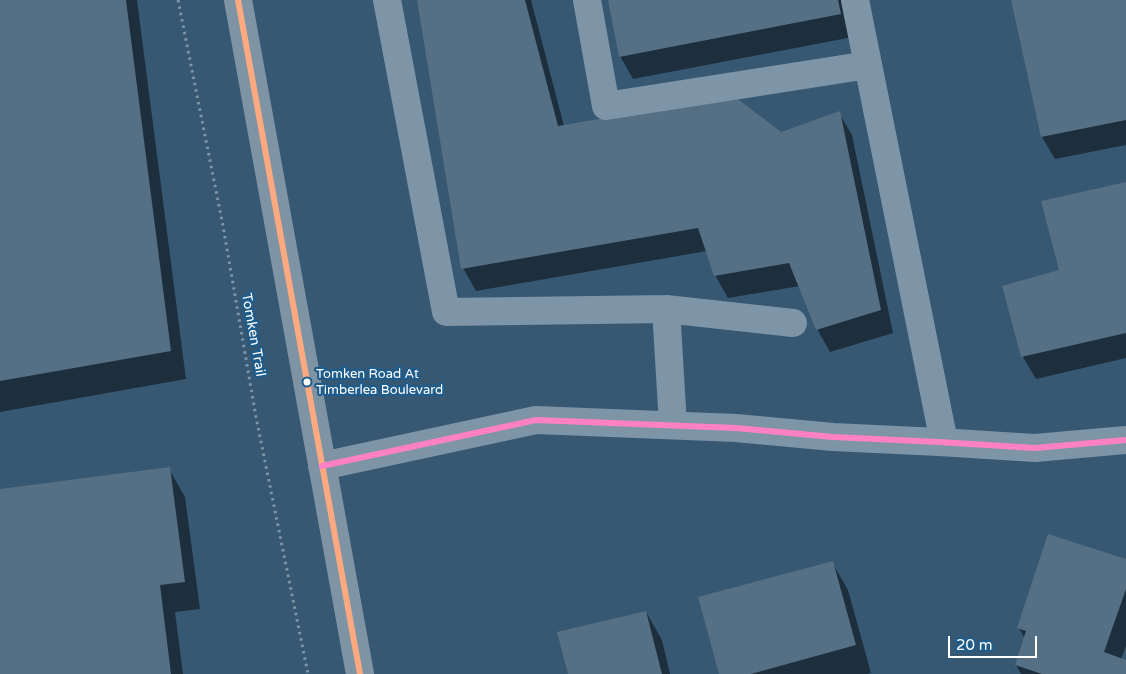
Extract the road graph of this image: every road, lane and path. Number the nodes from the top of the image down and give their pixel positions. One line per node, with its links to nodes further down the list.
1 (178, 0): 13 (path, Tomken Trail)
2 (238, 0): 12 (main road)
3 (386, 0): 7 (street)
4 (587, 0): 6 (street)
5 (855, 0): 6 (street)
6 (868, 65): 11 (street)
7 (666, 309): 8 (street); 9 (street)
8 (793, 323)
9 (673, 425): 11 (street); 12 (street)
10 (1126, 440): 11 (street)
11 (944, 442)
12 (322, 466): 14 (main road)
13 (308, 674)
14 (360, 674)

